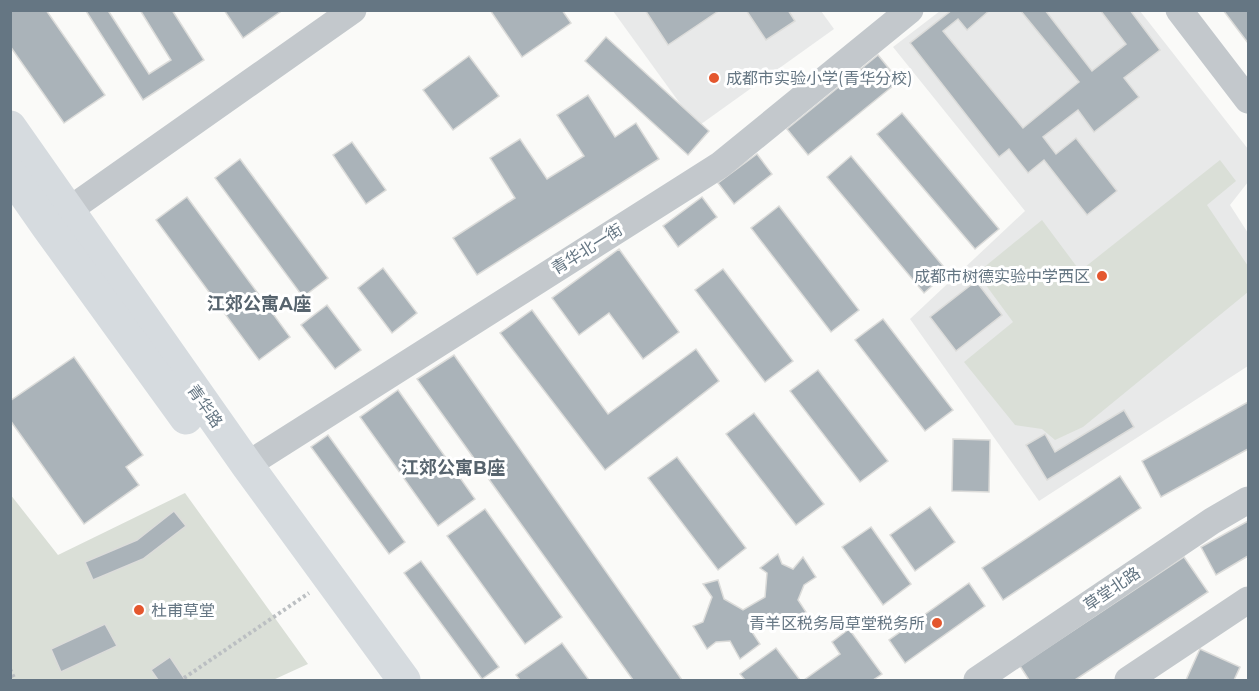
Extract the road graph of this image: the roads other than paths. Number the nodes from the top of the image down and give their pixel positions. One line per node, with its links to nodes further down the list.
1 (353, 10): 7 (street)
2 (910, 10): 8 (street, 青华北一街)
3 (1179, 10): 4 (street)
4 (1248, 100)
5 (10, 127): 7 (main road, 青华路)
6 (10, 173): 7 (main road, 青华路)
7 (57, 218): 8 (main road, 青华路); 11 (main road, 青华路)
8 (247, 465): 12 (main road, 青华路)
9 (1248, 500): 13 (street, 草堂北路)
10 (1248, 600): 14 (street)
11 (378, 681)
12 (404, 681)
13 (977, 681)
14 (1128, 681)

